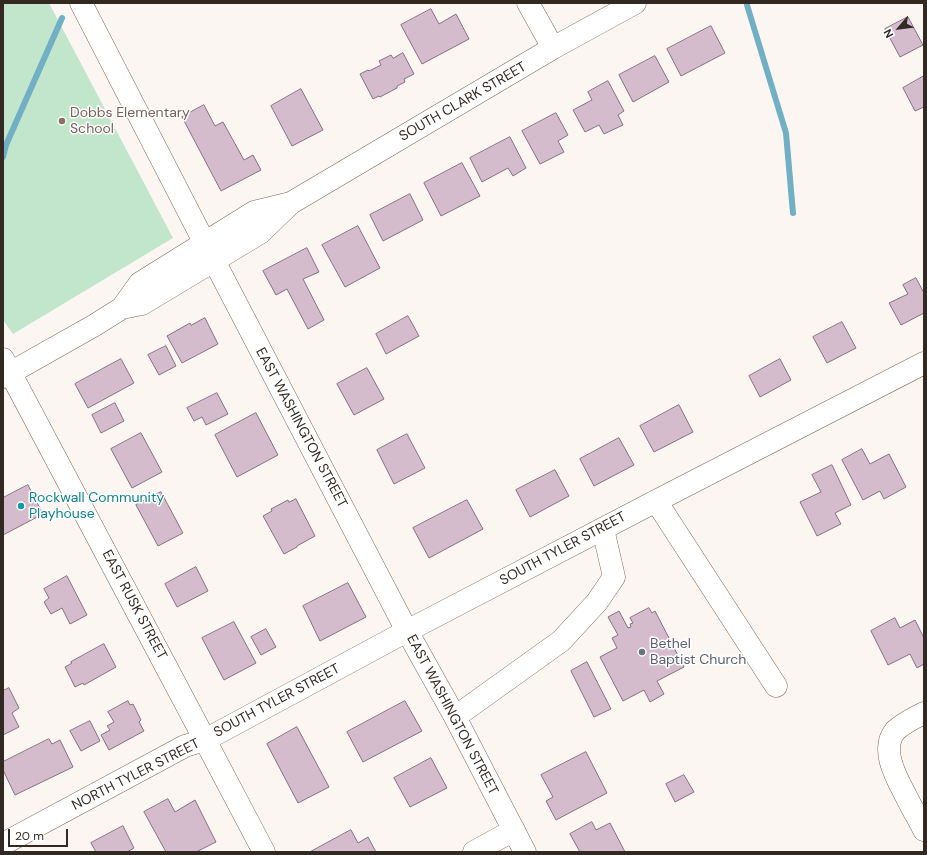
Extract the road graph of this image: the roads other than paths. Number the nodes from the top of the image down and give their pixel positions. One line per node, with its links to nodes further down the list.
1 (81, 3): 5 (street, EAST WASHINGTON STREET)
2 (528, 3): 4 (street)
3 (635, 3): 4 (street, SOUTH CLARK STREET)
4 (553, 48): 5 (street, SOUTH CLARK STREET)
5 (209, 252): 7 (street, SOUTH CLARK STREET); 10 (street, EAST WASHINGTON STREET)
6 (924, 364): 8 (street, SOUTH TYLER STREET)
7 (5, 370): 14 (street, EAST RUSK STREET)
8 (656, 501): 9 (street, SOUTH TYLER STREET); 11 (street)
9 (603, 528): 10 (street, SOUTH TYLER STREET); 13 (street)
10 (407, 631): 13 (street, EAST WASHINGTON STREET); 14 (street, SOUTH TYLER STREET)
11 (776, 686)
12 (924, 713): 16 (street)
13 (455, 717): 15 (street, EAST WASHINGTON STREET)
14 (205, 740): 17 (street, NORTH TYLER STREET); 18 (street, EAST RUSK STREET)
15 (514, 830): 19 (street); 20 (street, EAST WASHINGTON STREET)
16 (924, 830)
17 (3, 844)
18 (264, 852)
19 (474, 852)
20 (525, 852)

